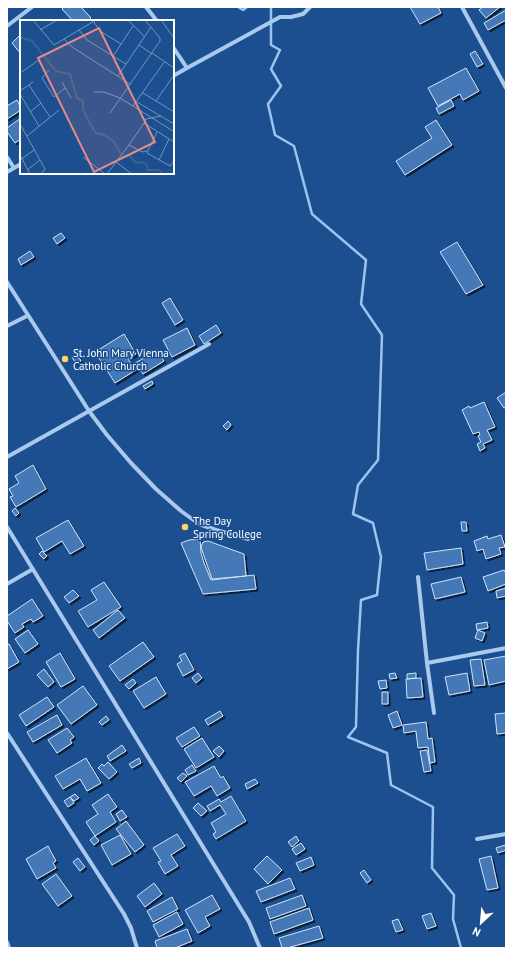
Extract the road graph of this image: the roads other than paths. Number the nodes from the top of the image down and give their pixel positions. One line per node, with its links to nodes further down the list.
1 (32, 7): 6 (street)
2 (146, 7): 5 (street)
3 (310, 7): 8 (street)
4 (462, 7): 10 (street)
5 (155, 20)
6 (7, 26)
7 (174, 48): 8 (street)
8 (187, 68): 9 (street)
9 (174, 75)
10 (506, 88)
11 (7, 157): 13 (street)
12 (20, 165): 13 (street)
13 (14, 168): 14 (street)
14 (7, 172)
15 (7, 282): 16 (street)
16 (28, 316): 17 (street); 19 (street)
17 (7, 326)
18 (209, 344): 19 (street)
19 (89, 411): 20 (street); 22 (street)
20 (7, 457)
21 (7, 527): 23 (street)
22 (248, 539)
23 (33, 569): 25 (street); 35 (street)
24 (418, 577): 27 (street)
25 (7, 584)
26 (506, 648): 27 (street)
27 (427, 663): 28 (street)
28 (434, 713)
29 (7, 733): 34 (street)
30 (506, 834): 31 (street)
31 (478, 839)
32 (7, 942): 33 (street)
33 (9, 948)
34 (137, 948)
35 (260, 948)

